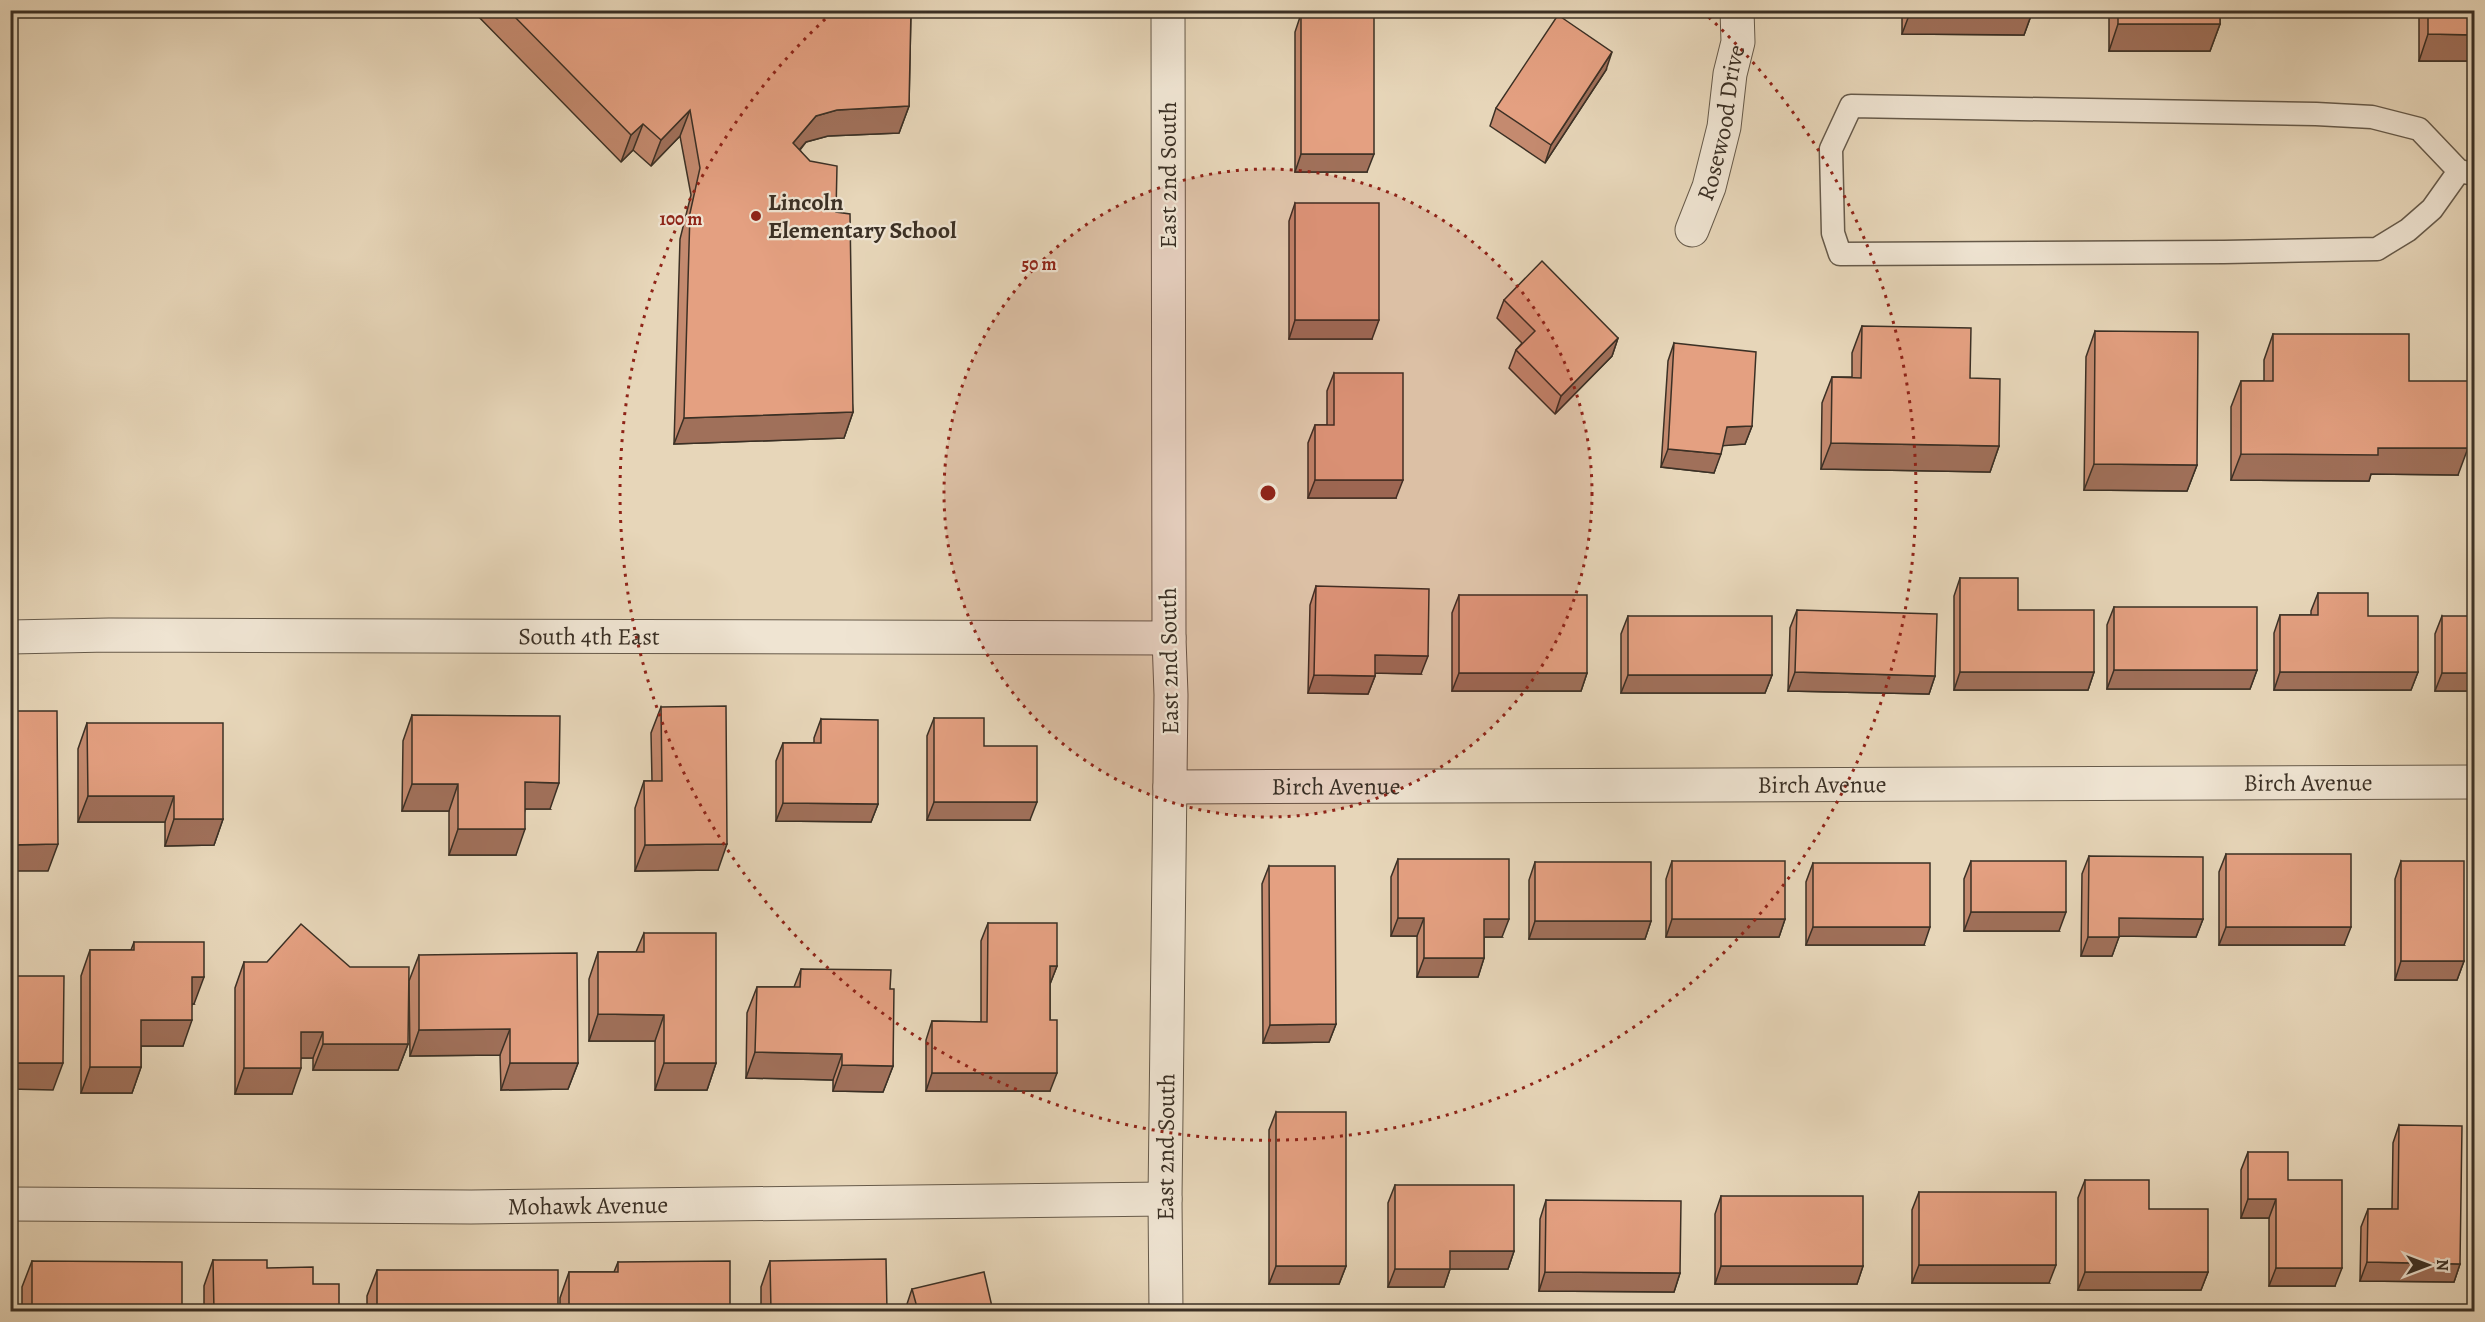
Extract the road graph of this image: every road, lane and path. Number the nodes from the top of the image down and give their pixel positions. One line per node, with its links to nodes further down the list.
1 (1168, 10): 6 (street, East 2nd South)
2 (1737, 10): 4 (street, Rosewood Drive)
3 (2467, 173): 3 (lane)
4 (1692, 230)
5 (10, 637): 6 (street, South 4th East)
6 (1168, 638): 8 (street, East 2nd South)
7 (2475, 782): 8 (street, Birch Avenue)
8 (1170, 787): 9 (street, East 2nd South)
9 (1165, 1199): 10 (street, Mohawk Avenue); 11 (street, East 2nd South)
10 (10, 1204)
11 (1166, 1311)

